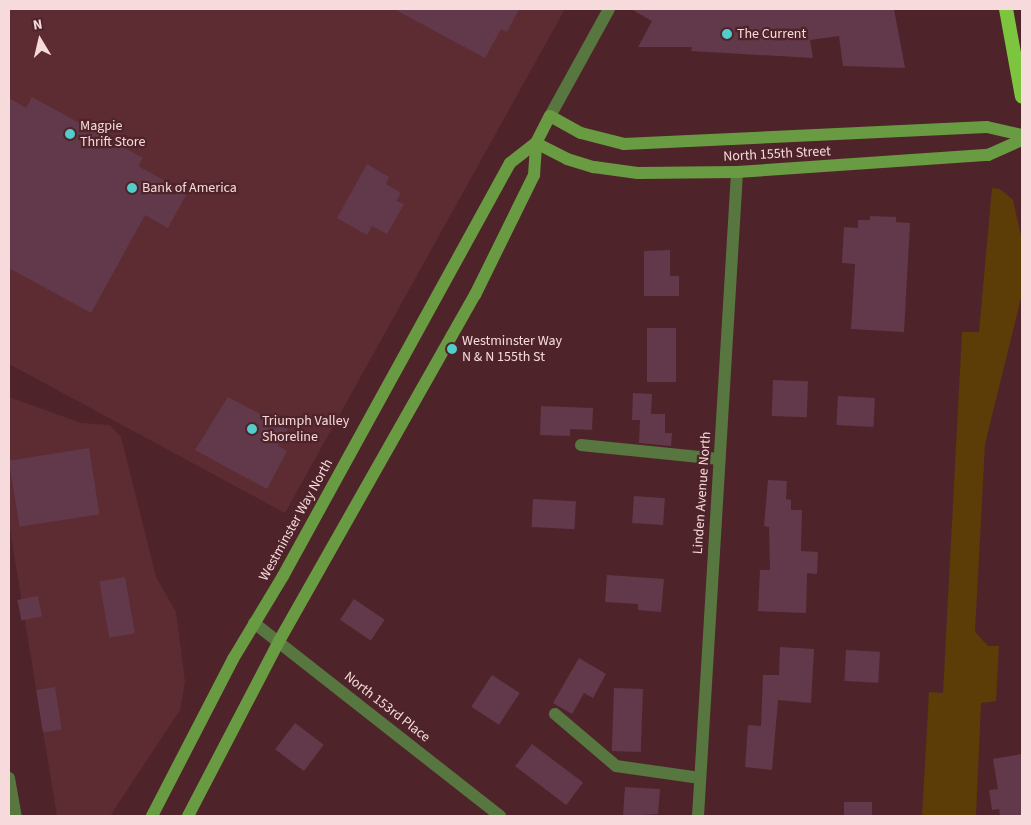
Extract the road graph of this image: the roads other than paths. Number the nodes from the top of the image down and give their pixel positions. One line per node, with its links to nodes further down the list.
1 (609, 9): 4 (street, Westminster Way North)
2 (1006, 9): 3 (highway)
3 (1022, 97)
4 (550, 116): 5 (main road, North 155th Street); 7 (main road, Westminster Way North)
5 (1022, 135)
6 (1022, 140): 8 (main road, North 155th Street)
7 (536, 143): 8 (main road, North 155th Street); 11 (main road, Westminster Way North); 12 (main road, Westminster Way North)
8 (736, 172): 10 (street, Linden Avenue North)
9 (581, 445): 10 (street)
10 (719, 460): 15 (street, Linden Avenue North)
11 (254, 623): 12 (street, North 153rd Place); 17 (main road, Westminster Way North)
12 (279, 641): 18 (main road, Westminster Way North); 19 (street, North 153rd Place)
13 (555, 714): 15 (street)
14 (9, 778): 16 (street)
15 (700, 778): 20 (street, Linden Avenue North)
16 (16, 816)
17 (152, 816)
18 (188, 816)
19 (500, 816)
20 (698, 816)

